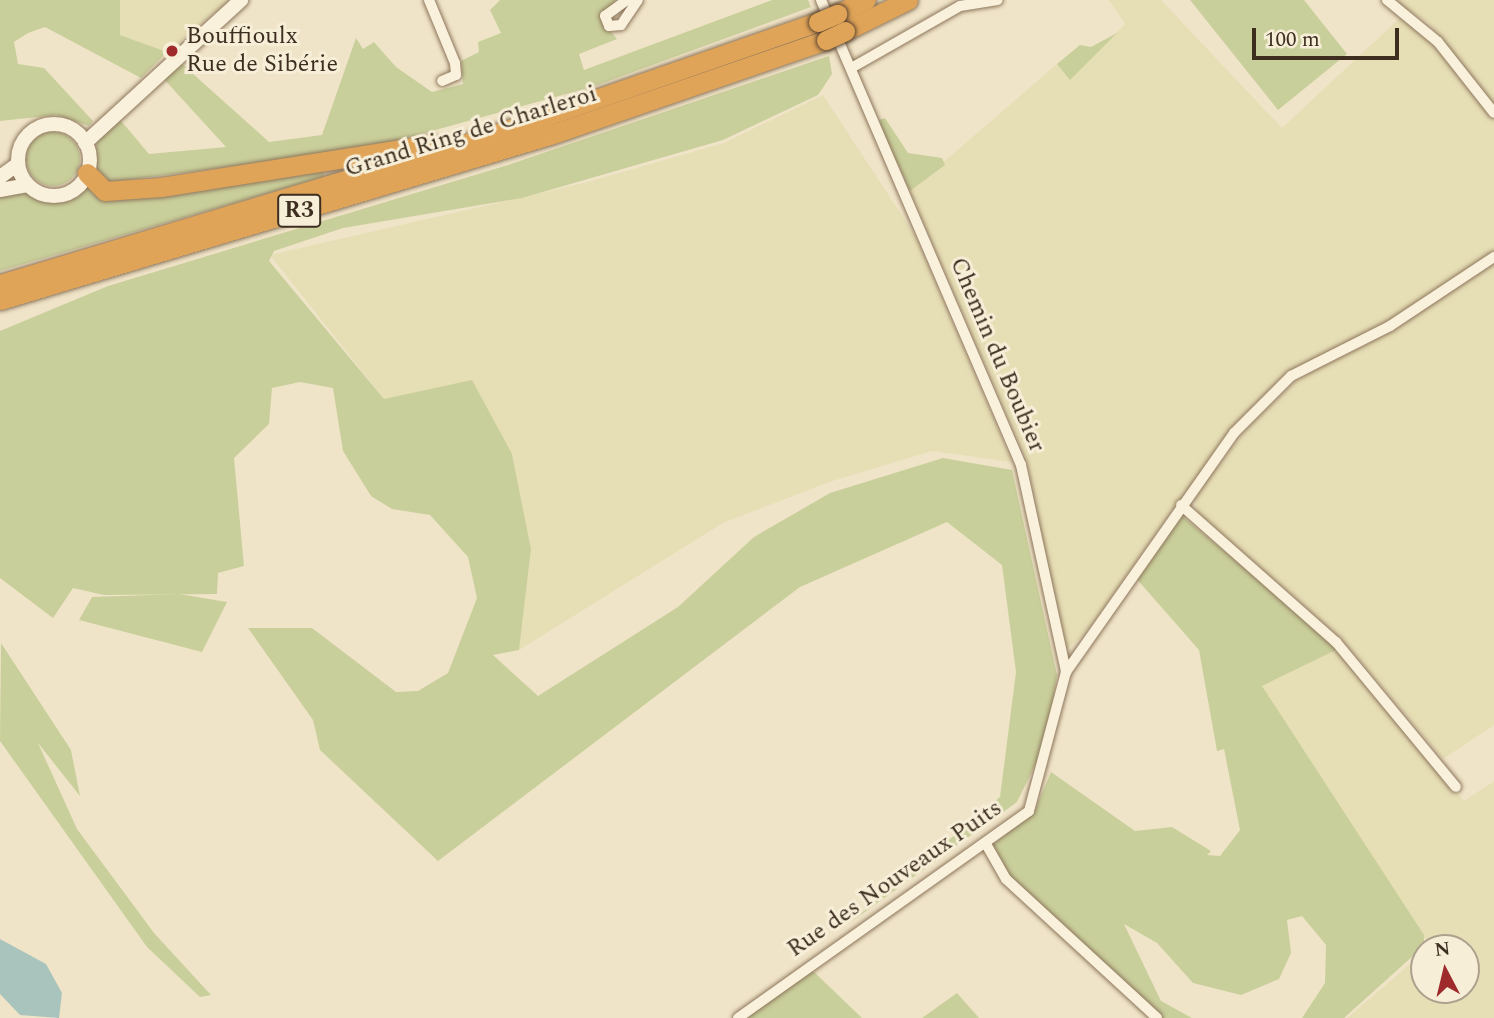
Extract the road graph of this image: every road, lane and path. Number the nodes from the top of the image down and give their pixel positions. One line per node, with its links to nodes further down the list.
1 (241, 0): 16 (street)
2 (429, 0): 13 (street)
3 (627, 0): 4 (street)
4 (638, 0)
5 (821, 0): 12 (street, Chemin du Boubier)
6 (866, 0): 10 (highway, Grand Ring de Charleroi / R3)
7 (908, 0): 10 (highway, Grand Ring de Charleroi / R3)
8 (998, 0): 12 (street)
9 (1387, 0): 14 (street)
10 (841, 23): 11 (highway, Grand Ring de Charleroi / R3, bridge)
11 (822, 31): 15 (highway, Grand Ring de Charleroi / R3); 24 (highway, Grand Ring de Charleroi / R3)
12 (853, 66): 28 (street, Chemin du Boubier)
13 (442, 80)
14 (1494, 113)
15 (484, 138): 18 (highway); 23 (highway, Grand Ring de Charleroi / R3)
16 (85, 143): 17 (street); 18 (street)
17 (18, 164): 19 (street); 20 (street)
18 (87, 173): 20 (street)
19 (0, 177)
20 (28, 185): 21 (street)
21 (0, 190)
22 (1494, 257): 27 (street)
23 (0, 284)
24 (44, 287): 25 (highway, Grand Ring de Charleroi / R3); 26 (highway)
25 (0, 300)
26 (0, 314)
27 (1181, 505): 28 (street); 29 (street)
28 (1066, 672): 30 (street, Rue des Nouveaux Puits)
29 (1456, 786)
30 (986, 844): 31 (street, Rue des Nouveaux Puits); 32 (street)
31 (738, 1018)
32 (1157, 1018)

